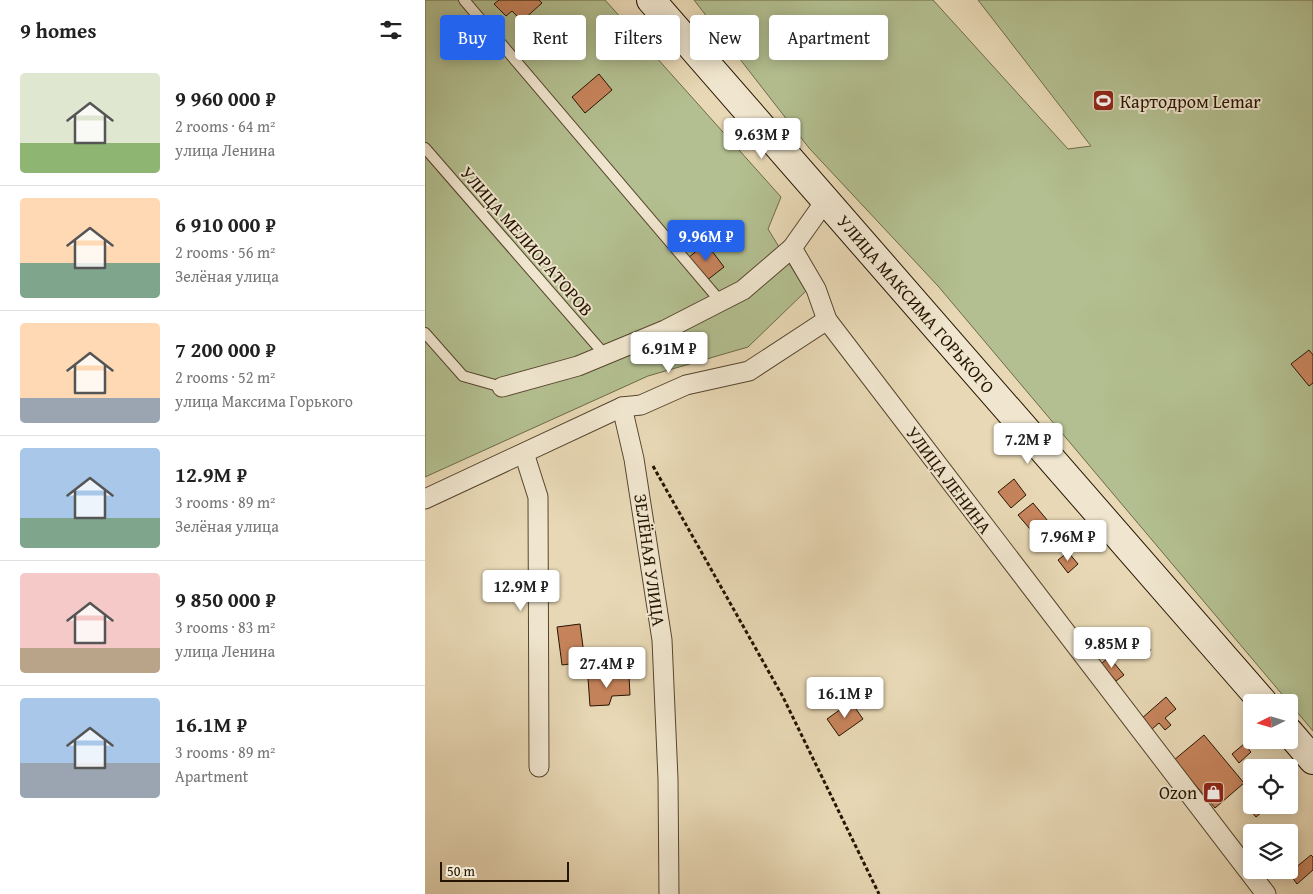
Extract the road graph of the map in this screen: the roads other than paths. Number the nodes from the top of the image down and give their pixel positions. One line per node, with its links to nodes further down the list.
1 (464, 0): 6 (lane)
2 (651, 0): 4 (main road, УЛИЦА МАКСИМА ГОРЬКОГО)
3 (425, 148): 9 (lane, УЛИЦА МЕЛИОРАТОРОВ)
4 (825, 200): 5 (street); 14 (main road, УЛИЦА МАКСИМА ГОРЬКОГО)
5 (791, 248): 6 (street); 7 (street, УЛИЦА ЛЕНИНА)
6 (721, 302): 9 (street)
7 (827, 320): 11 (street); 19 (street, УЛИЦА ЛЕНИНА)
8 (425, 333): 10 (lane)
9 (605, 355): 10 (street)
10 (502, 388)
11 (622, 406): 12 (street); 18 (street, ЗЕЛЁНАЯ УЛИЦА)
12 (524, 453): 13 (street); 17 (street)
13 (425, 499)
14 (1256, 694)
15 (1298, 742): 16 (main road)
16 (1313, 760)
17 (539, 768)
18 (669, 894)
19 (1266, 894)

